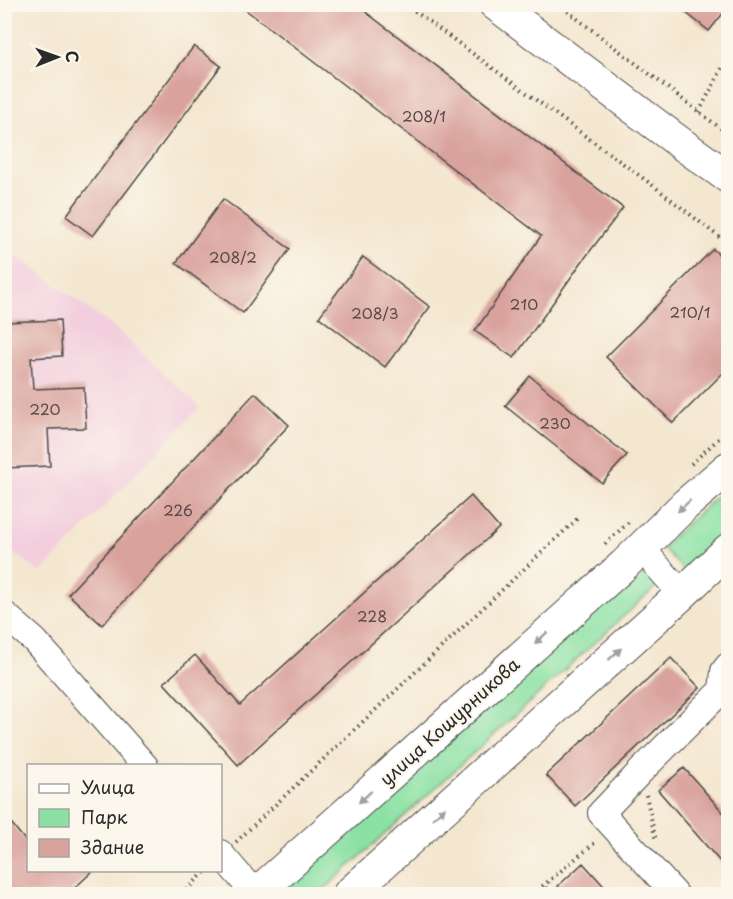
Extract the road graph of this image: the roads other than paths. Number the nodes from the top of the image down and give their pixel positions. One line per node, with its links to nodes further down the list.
1 (495, 4): 2 (main road)
2 (729, 177)
3 (729, 468): 4 (main road, улица Кошурникова, one-way to 4)
4 (641, 548): 6 (street); 12 (main road, улица Кошурникова, one-way to 12)
5 (729, 550): 6 (main road)
6 (682, 594): 13 (main road, one-way to 6)
7 (4, 614): 9 (street)
8 (729, 666): 11 (street)
9 (144, 764)
10 (222, 865): 12 (street)
11 (671, 889)
12 (256, 894)
13 (349, 894)

